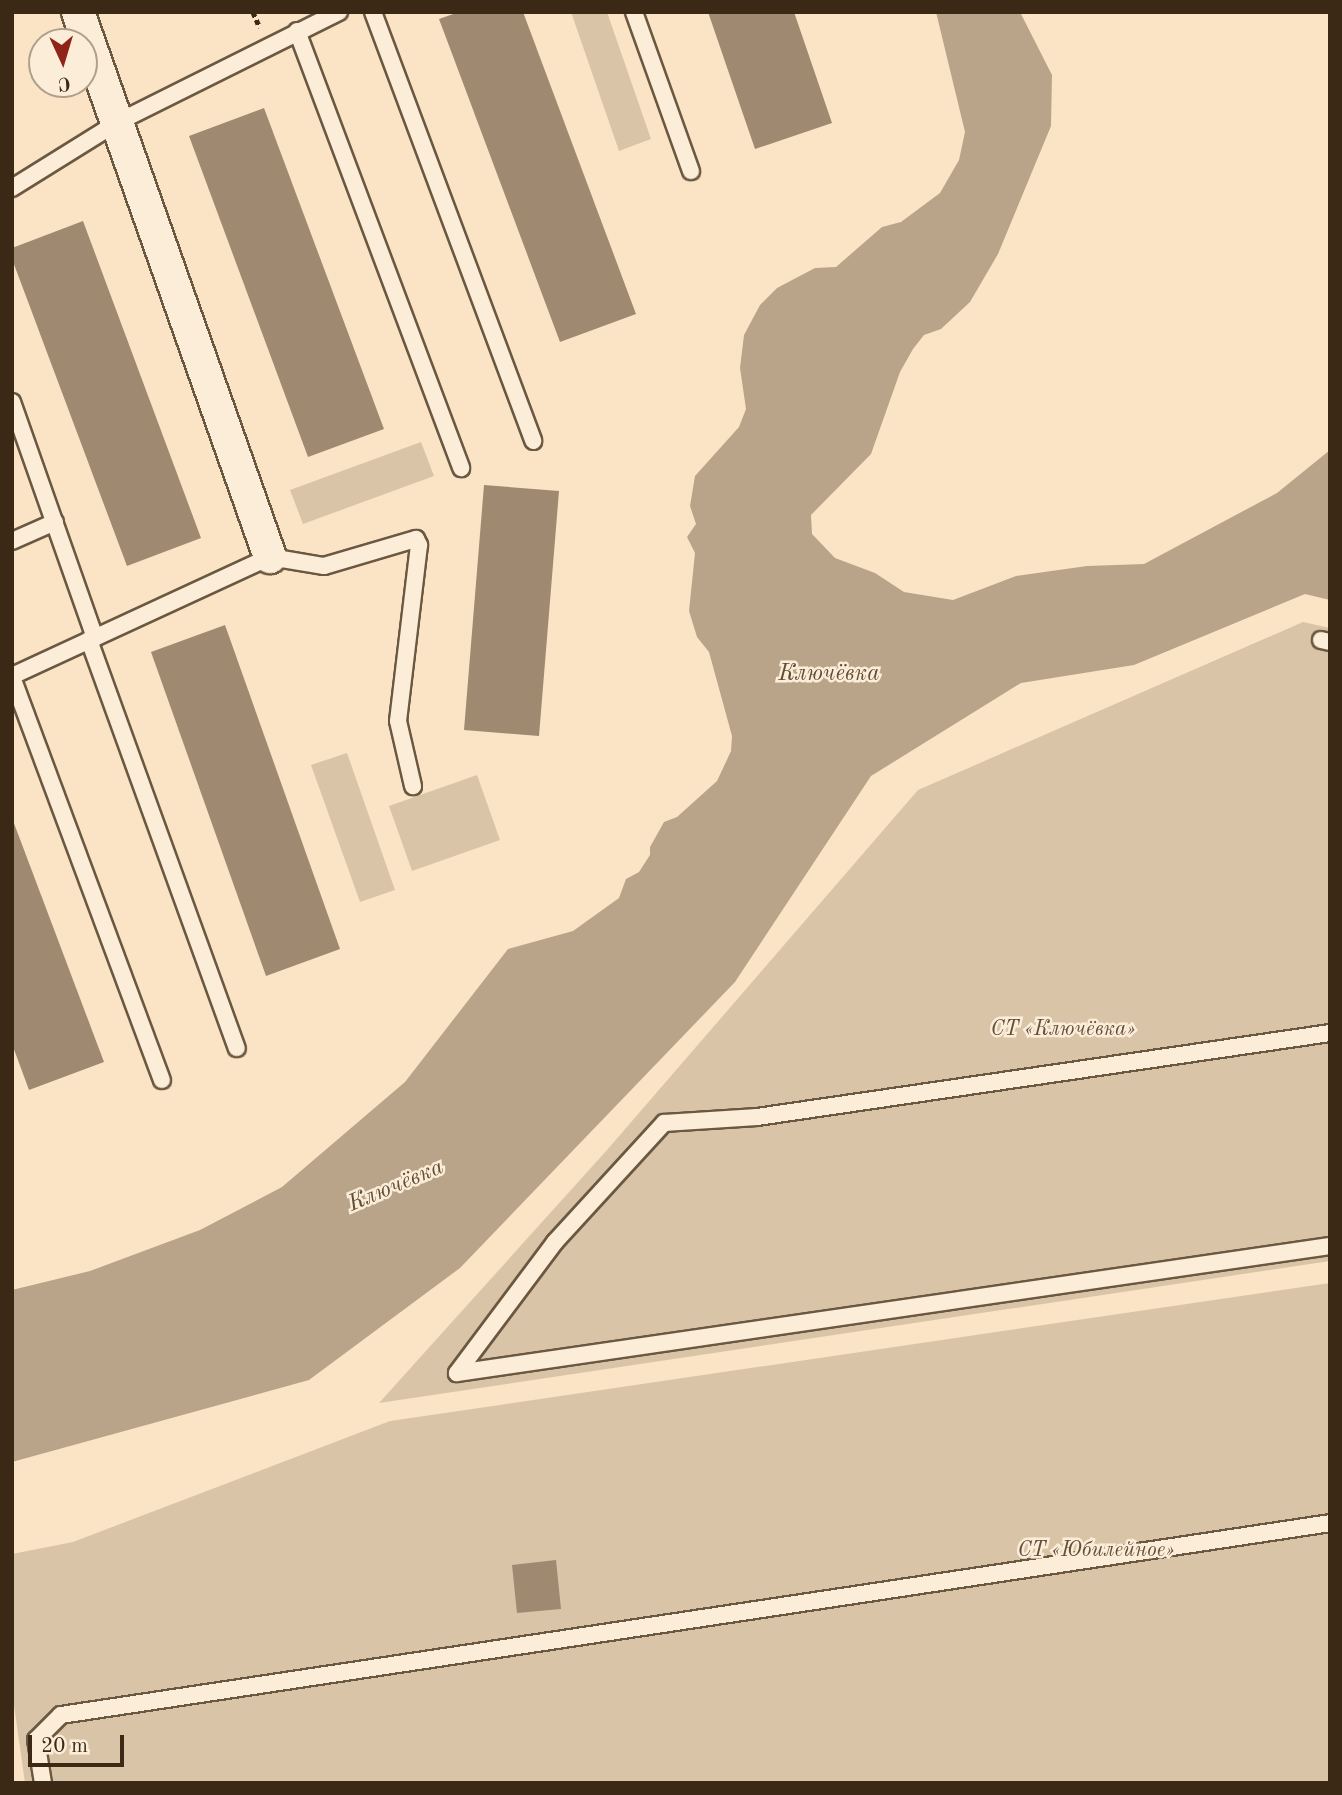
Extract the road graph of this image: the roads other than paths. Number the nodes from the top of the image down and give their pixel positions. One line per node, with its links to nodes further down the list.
1 (78, 12): 6 (street)
2 (338, 12): 5 (lane)
3 (373, 12): 10 (lane)
4 (634, 12): 7 (lane)
5 (297, 31): 6 (lane); 11 (lane)
6 (118, 122): 8 (lane); 14 (street)
7 (691, 171)
8 (12, 188)
9 (12, 402): 12 (lane)
10 (533, 441)
11 (461, 468)
12 (54, 523): 13 (lane); 15 (lane)
13 (12, 541)
14 (270, 557): 15 (lane); 17 (lane)
15 (92, 639): 16 (lane); 19 (lane)
16 (12, 677): 20 (lane)
17 (413, 786)
18 (1330, 1033): 21 (lane)
19 (237, 1048)
20 (162, 1080)
21 (1330, 1246)
22 (1330, 1523): 23 (lane)
23 (43, 1783)

